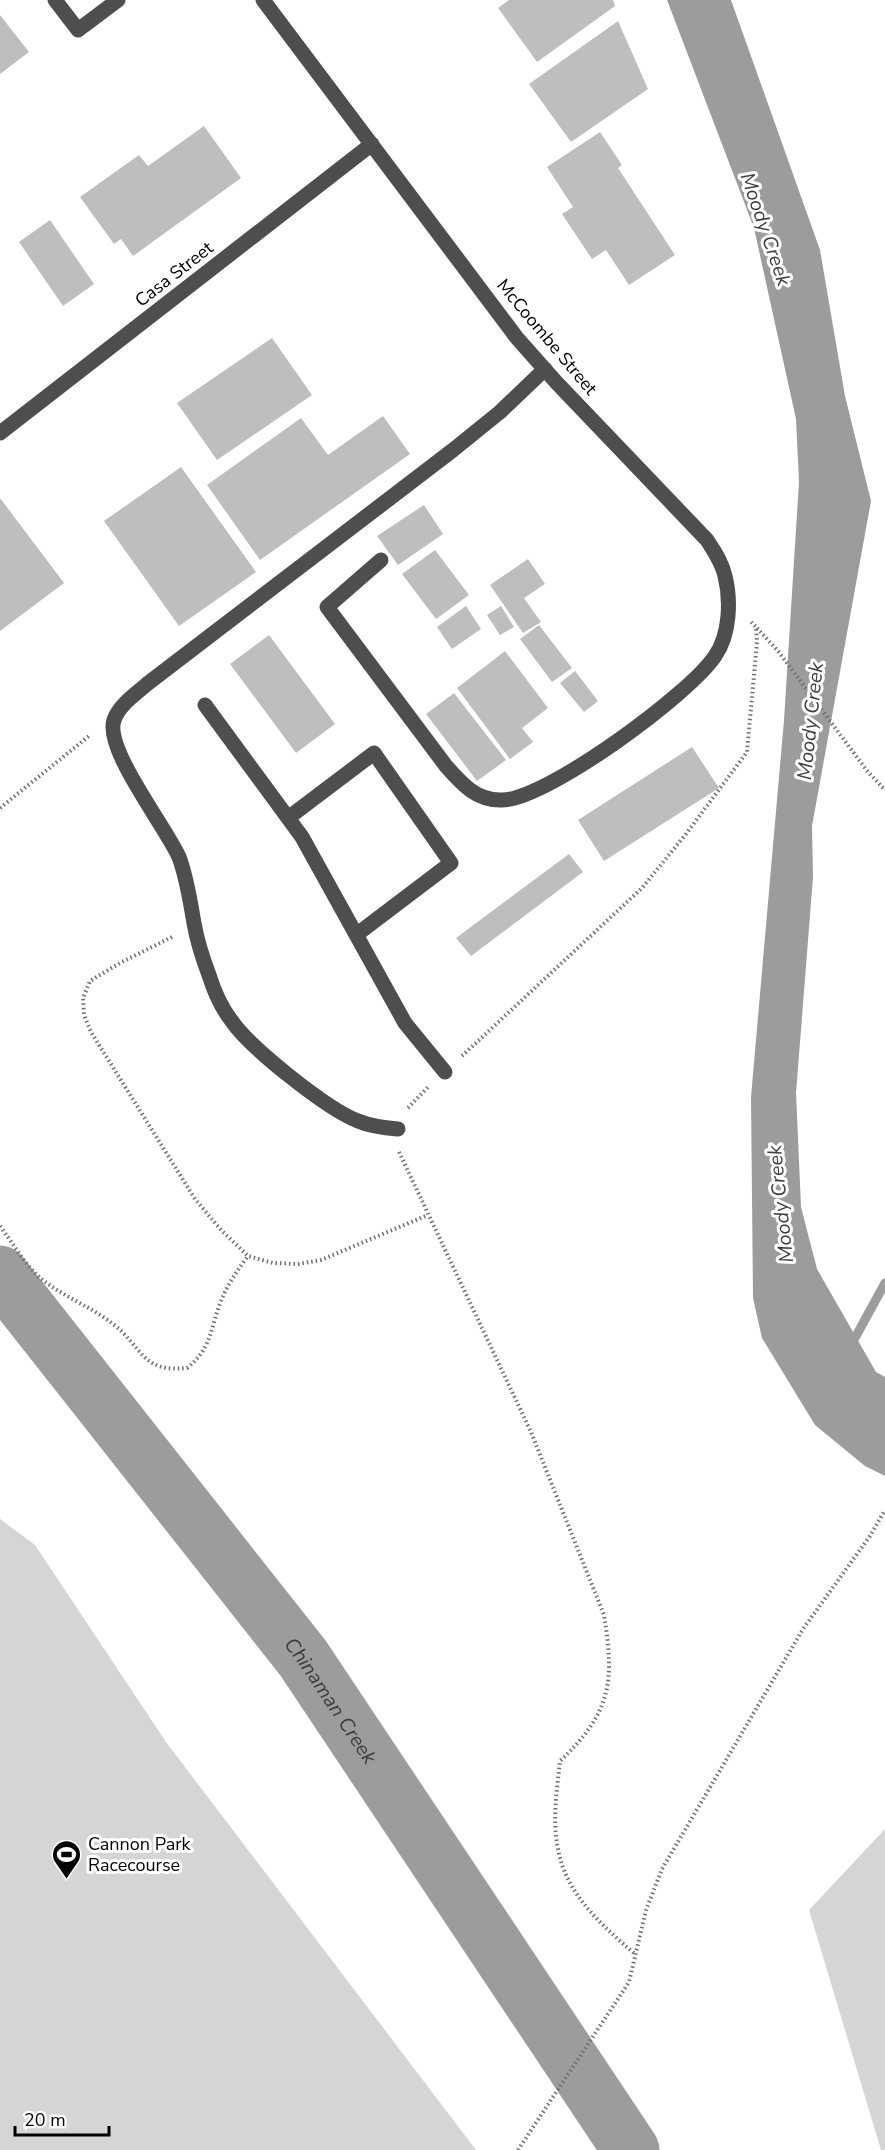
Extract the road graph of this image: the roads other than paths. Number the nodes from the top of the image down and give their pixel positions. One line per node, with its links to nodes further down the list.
1 (55, 0): 2 (street)
2 (118, 0)
3 (263, 0): 4 (street, McCoombe Street)
4 (372, 144): 5 (street, McCoombe Street); 6 (street, Casa Street)
5 (545, 369): 7 (street, McCoombe Street); 12 (street)
6 (0, 434)
7 (381, 560)
8 (205, 705): 9 (street)
9 (288, 818): 10 (street); 10 (street)
10 (356, 934): 11 (street)
11 (445, 1072)
12 (398, 1129)

